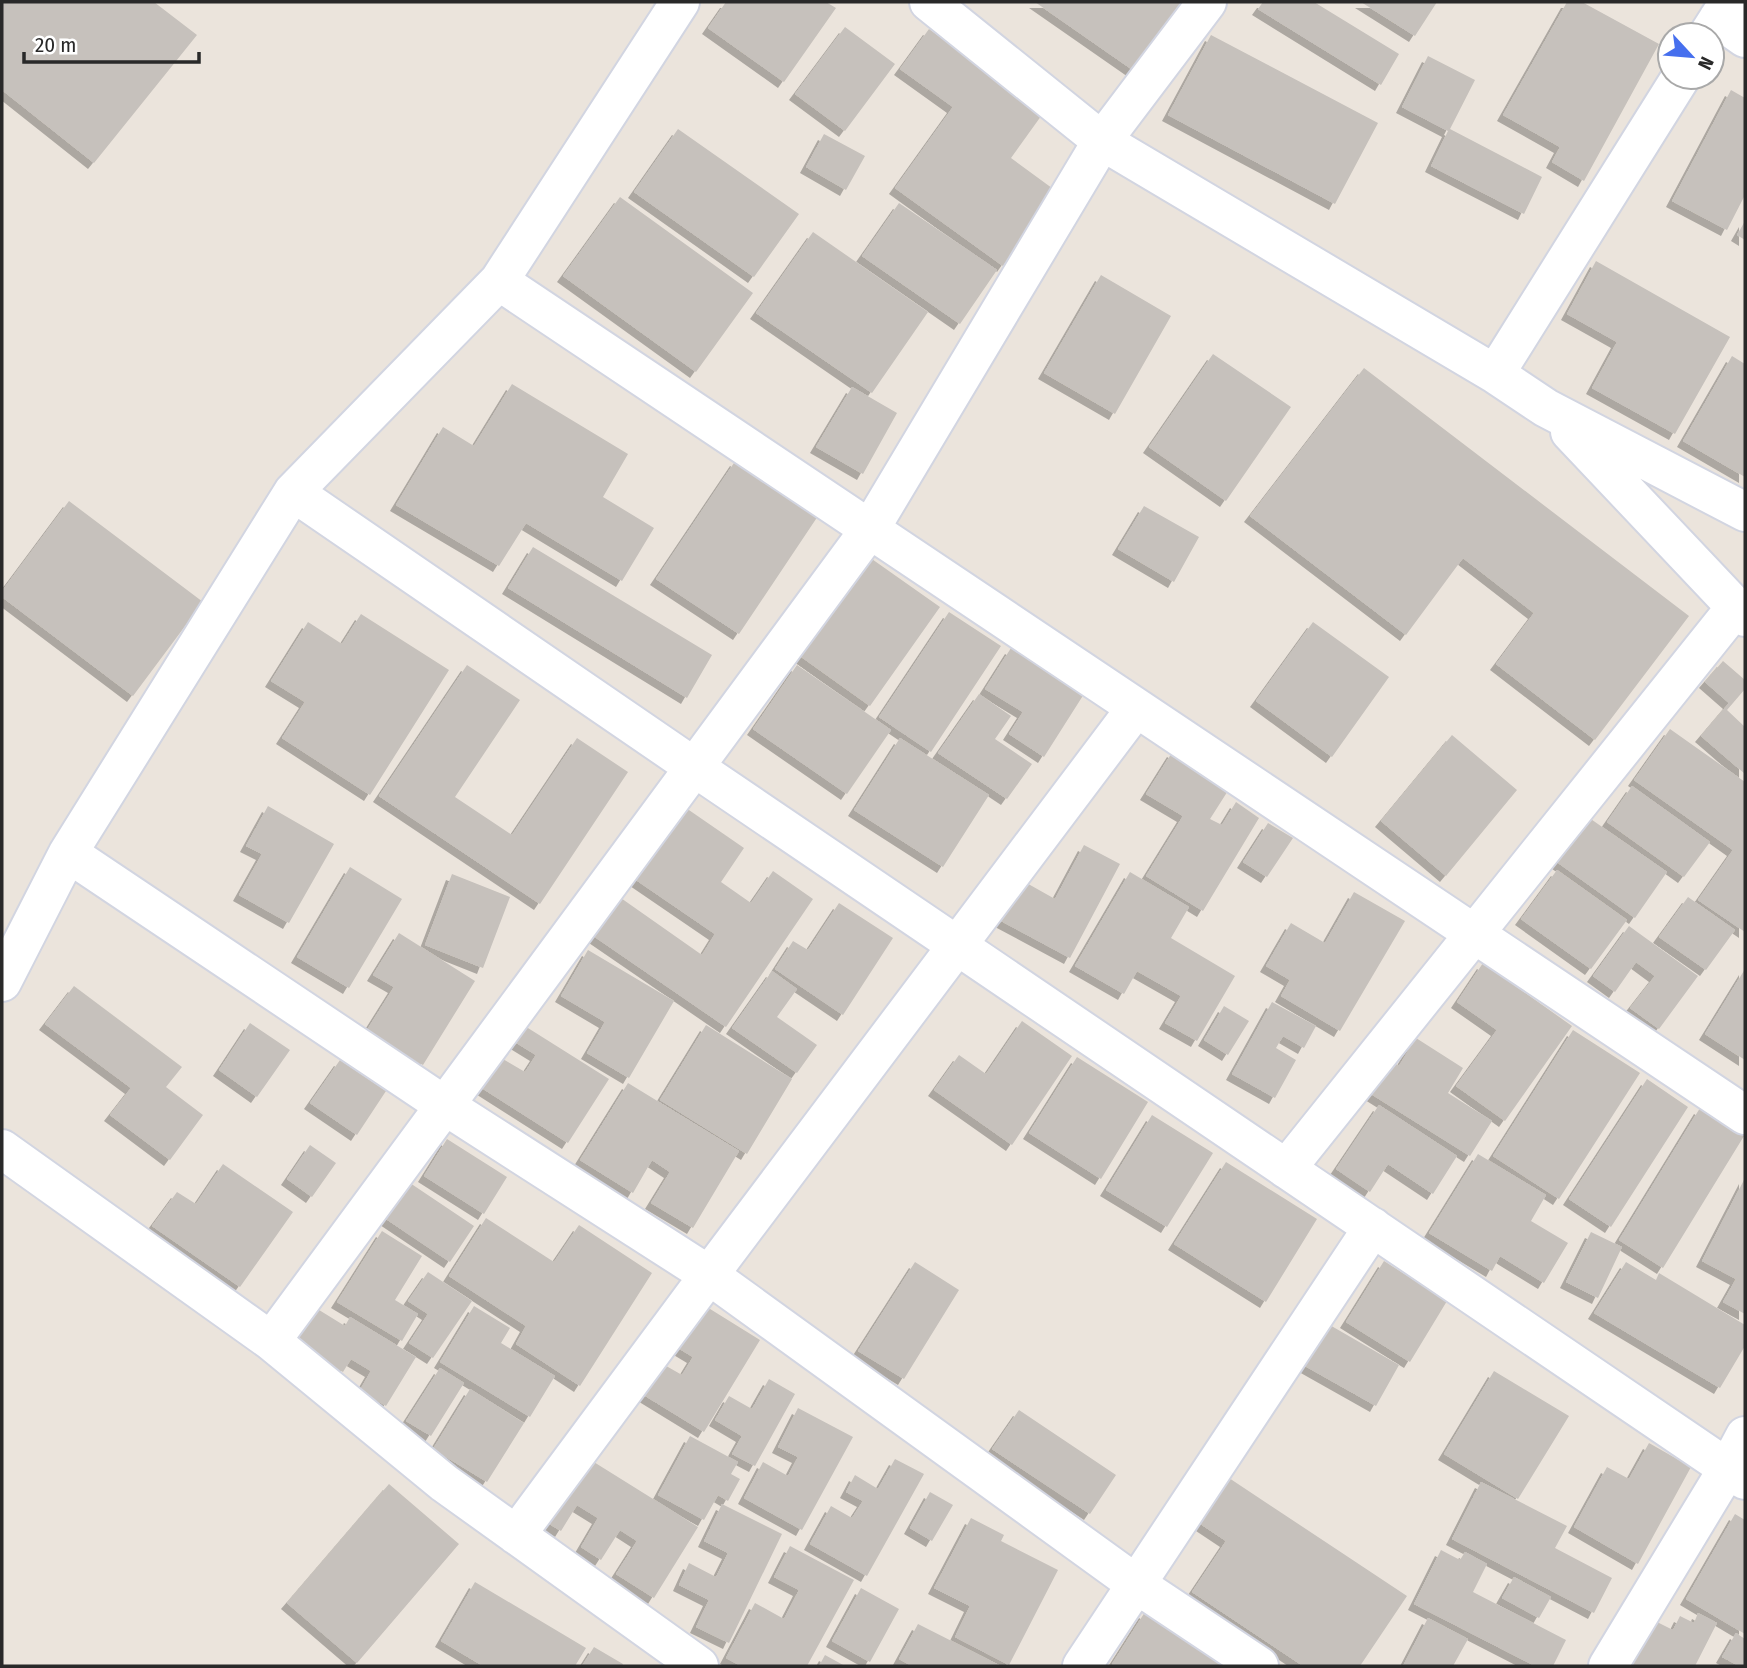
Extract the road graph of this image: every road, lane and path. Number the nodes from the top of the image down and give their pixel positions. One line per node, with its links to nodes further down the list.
1 (680, 2): 6 (street)
2 (929, 2): 5 (street)
3 (1207, 2): 5 (street)
4 (1672, 91): 7 (street)
5 (1102, 141): 7 (street); 11 (street)
6 (499, 281): 9 (street); 11 (street)
7 (1495, 374): 8 (street)
8 (1546, 408): 10 (street); 12 (street)
9 (293, 492): 14 (street); 15 (street)
10 (1745, 513)
11 (870, 529): 13 (street); 14 (street)
12 (1741, 612): 16 (street)
13 (1136, 708): 16 (street); 17 (street)
14 (694, 767): 17 (street); 19 (street)
15 (68, 853): 18 (street); 19 (street)
16 (1474, 933): 20 (street); 22 (street)
17 (958, 947): 22 (street); 24 (street)
18 (2, 982)
19 (444, 1105): 24 (street); 25 (street)
20 (1745, 1115)
21 (2, 1149): 25 (street)
22 (1286, 1169): 23 (street)
23 (1373, 1227): 26 (street); 28 (street)
24 (709, 1275): 27 (street); 28 (street)
25 (271, 1341): 27 (street)
26 (1740, 1461): 32 (street)
27 (516, 1535): 29 (street)
28 (1136, 1584): 30 (street); 31 (street)
29 (699, 1666)
30 (1082, 1666)
31 (1259, 1666)
32 (1608, 1666)

